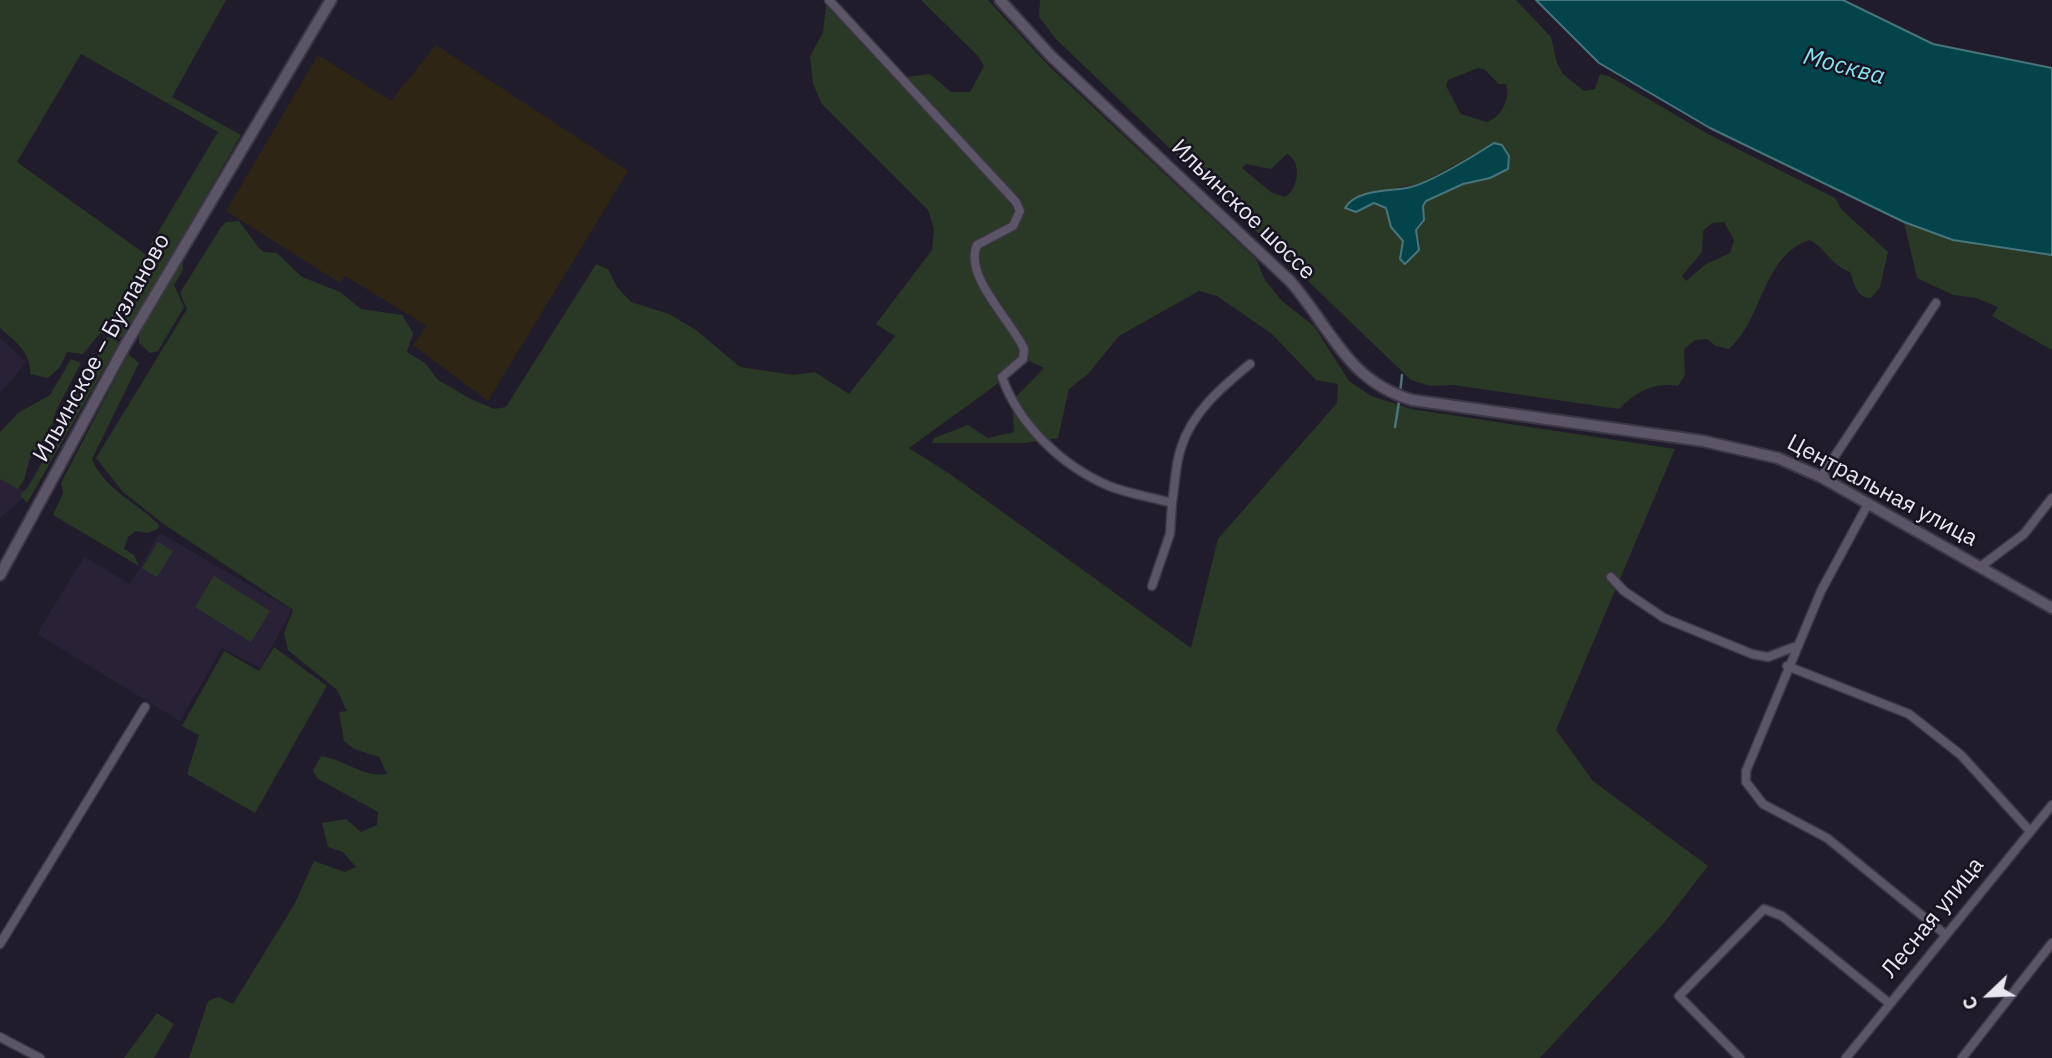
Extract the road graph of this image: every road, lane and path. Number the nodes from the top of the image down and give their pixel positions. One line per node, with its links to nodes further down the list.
1 (331, 0): 12 (main road, Ильинское – Бузланово)
2 (829, 0): 9 (street)
3 (1000, 0): 6 (main road, Ильинское шоссе)
4 (1936, 303): 7 (street)
5 (1250, 364): 9 (street)
6 (1641, 433): 7 (main road, Центральная улица)
7 (1821, 477): 10 (main road, Центральная улица)
8 (2052, 498): 11 (street)
9 (1172, 503): 14 (street)
10 (1868, 504): 11 (main road, Центральная улица); 16 (street)
11 (1980, 567): 15 (main road, Центральная улица)
12 (0, 575)
13 (1611, 577): 16 (street)
14 (1152, 586)
15 (2052, 608)
16 (1797, 646): 17 (street)
17 (1787, 666): 20 (street); 21 (street)
18 (145, 707): 23 (street)
19 (2052, 805): 20 (street, Лесная улица)
20 (2029, 830): 21 (street, Лесная улица)
21 (1946, 935): 24 (street, Лесная улица)
22 (2052, 943): 29 (street)
23 (0, 944)
24 (1889, 1003): 27 (street); 28 (street, Лесная улица)
25 (0, 1037): 26 (street)
26 (40, 1058)
27 (1740, 1058)
28 (1846, 1058)
29 (1962, 1058)

